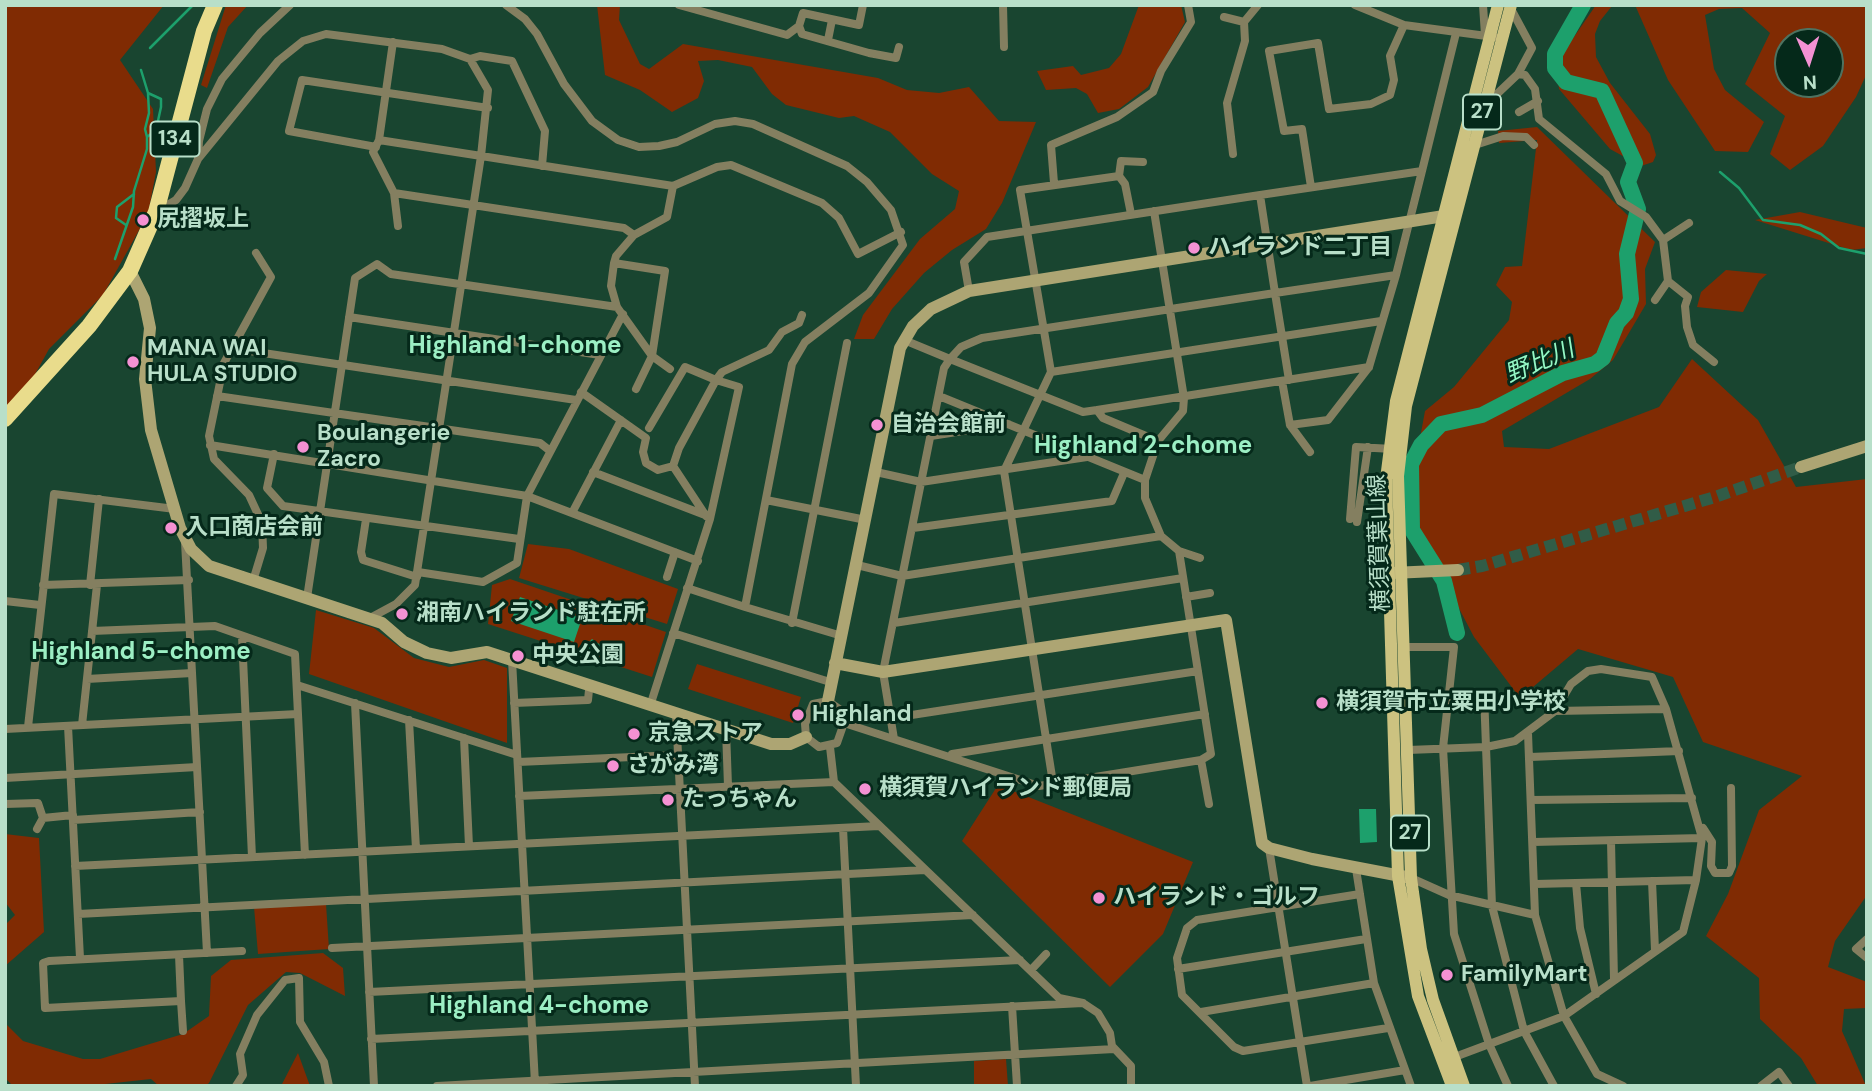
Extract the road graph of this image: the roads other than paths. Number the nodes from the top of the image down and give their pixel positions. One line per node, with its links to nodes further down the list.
1 (215, 5): 47 (highway, 134)
2 (290, 5): 35 (street)
3 (506, 5): 54 (street)
4 (679, 5): 16 (street)
5 (863, 5): 13 (street)
6 (1003, 5): 22 (street)
7 (1188, 5): 40 (street)
8 (1258, 5): 14 (street)
9 (1355, 5): 15 (street)
10 (1483, 5): 18 (street)
11 (1509, 8): 18 (main road, 横須賀葉山線 / 27); 18 (street); 24 (street)
12 (1223, 16): 14 (street)
13 (832, 20): 16 (street); 19 (street)
14 (1244, 22): 33 (street)
15 (1404, 25): 17 (street); 42 (street)
16 (799, 26): 19 (street)
17 (1456, 33): 18 (street); 38 (street)
18 (1496, 38): 26 (main road, 横須賀葉山線 / 27); 32 (main road, 横須賀葉山線 / 27)
19 (828, 40): 21 (street)
20 (393, 42): 23 (street); 25 (street); 35 (street)
21 (899, 47)
22 (1004, 47)
23 (470, 60): 28 (street); 37 (street)
24 (1518, 74): 26 (street); 27 (street)
25 (385, 93): 28 (street); 30 (street); 30 (street)
26 (1485, 100): 32 (main road, 横須賀葉山線 / 27)
27 (1538, 101): 29 (street); 56 (street)
28 (488, 108): 34 (street)
29 (1519, 112)
30 (377, 144): 34 (street); 43 (street)
31 (1534, 145): 32 (street)
32 (1468, 147): 49 (main road, 横須賀葉山線 / 27)
33 (1233, 154)
34 (481, 156): 37 (street); 45 (street)
35 (198, 159): 47 (street)
36 (1143, 162): 39 (street)
37 (542, 166): 41 (street)
38 (1422, 171): 42 (street); 50 (street)
39 (1119, 176): 40 (street); 48 (street)
40 (1054, 183): 53 (street)
41 (673, 186): 54 (street); 55 (street)
42 (1311, 187): 44 (street)
43 (394, 193): 45 (street); 52 (street)
44 (1260, 195): 46 (street); 57 (street)
45 (474, 205): 55 (street); 65 (street)
46 (1154, 211): 48 (street); 59 (street)
47 (156, 212): 61 (highway, 134)
48 (1131, 214): 53 (street)
49 (1449, 217): 50 (street); 111 (main road, 横須賀葉山線 / 27)
50 (1410, 222): 57 (street); 62 (street)
51 (1689, 223): 56 (street)
52 (398, 226)
53 (1027, 230): 63 (street); 66 (street)
54 (901, 232): 128 (street)
55 (634, 235): 60 (street)
56 (1663, 240): 64 (street)
57 (1268, 244): 59 (street); 67 (street)
58 (256, 253): 79 (street)
59 (1162, 260): 63 (street); 69 (street)
60 (614, 263): 70 (street); 82 (street)
61 (130, 271): 100 (highway, 134); 129 (street)
62 (1396, 275): 67 (street); 73 (street)
63 (1035, 280): 66 (street); 74 (street)
64 (1668, 281): 68 (street); 84 (street)
65 (462, 283): 70 (street); 72 (street); 75 (street)
66 (969, 291): 77 (street)
67 (1275, 293): 69 (street); 76 (street)
68 (1655, 300)
69 (1170, 309): 74 (street); 81 (street)
70 (620, 310): 80 (street); 82 (street)
71 (802, 315): 89 (street)
72 (348, 317): 75 (street); 85 (street)
73 (1381, 321): 76 (street); 86 (street)
74 (1043, 328): 83 (street); 88 (street)
75 (454, 333): 80 (street); 90 (street)
76 (1282, 335): 81 (street); 91 (street)
77 (904, 340): 83 (street); 121 (street)
78 (847, 343): 130 (street)
79 (230, 348): 85 (street); 96 (street)
80 (600, 355): 94 (street)
81 (1176, 355): 88 (street); 97 (street)
82 (652, 356): 87 (street); 92 (street)
83 (950, 359): 93 (street); 95 (street)
84 (1714, 362)
85 (342, 365): 90 (street); 99 (street)
86 (1369, 367): 91 (street); 103 (street)
87 (670, 369)
88 (1051, 372): 93 (street)
89 (716, 380): 104 (street); 117 (street); 134 (street)
90 (447, 381): 94 (street); 106 (street)
91 (1286, 381): 97 (street); 103 (street)
92 (636, 390)
93 (1039, 394): 98 (street); 105 (street)
94 (578, 396): 101 (street); 112 (street)
95 (939, 396): 102 (street); 107 (street)
96 (217, 397): 99 (street); 109 (street)
97 (1184, 398): 98 (street); 108 (street)
98 (1097, 410): 108 (street)
99 (335, 414): 106 (street); 116 (street)
100 (5, 419)
101 (621, 420): 117 (street); 120 (street)
102 (1008, 424): 105 (street); 107 (street)
103 (1290, 425): 113 (street)
104 (649, 428)
105 (1022, 429): 115 (street); 119 (street)
106 (440, 430): 112 (street); 123 (street)
107 (931, 436): 125 (street)
108 (1158, 441): 124 (street)
109 (210, 445): 114 (street); 156 (street)
110 (1867, 446): 118 (street)
111 (1394, 449): 137 (street); 150 (main road, 横須賀葉山線 / 27)
112 (549, 450): 126 (street)
113 (1310, 452)
114 (274, 454): 116 (street); 131 (street)
115 (1088, 457): 119 (street); 122 (street)
116 (328, 463): 123 (street); 131 (street)
117 (673, 466): 134 (street)
118 (1801, 467)
119 (1004, 471): 125 (street); 133 (street)
120 (593, 472): 132 (street); 134 (street)
121 (876, 472): 125 (street); 136 (street)
122 (1124, 473): 124 (street); 133 (street)
123 (433, 480): 126 (street); 138 (street)
124 (1145, 480): 140 (street)
125 (921, 482): 139 (street)
126 (527, 496): 132 (street); 142 (street)
127 (99, 499): 129 (street); 157 (street); 158 (street)
128 (766, 500): 130 (street); 166 (street)
129 (175, 509): 141 (street)
130 (814, 510): 136 (street); 168 (street)
131 (320, 512): 135 (street); 162 (street)
132 (572, 513): 144 (street)
133 (1011, 515): 139 (street); 146 (street)
134 (708, 517): 147 (street)
135 (366, 519): 138 (street); 151 (street)
136 (866, 520): 148 (street)
137 (1353, 521)
138 (425, 527): 142 (street); 151 (street)
139 (913, 528): 152 (street)
140 (1161, 536): 143 (street); 146 (street)
141 (185, 539): 155 (street); 156 (street)
142 (519, 539): 151 (street)
143 (1179, 551): 145 (street); 154 (street)
144 (675, 552): 147 (street); 153 (street)
145 (1200, 558)
146 (1018, 560): 152 (street); 164 (street)
147 (698, 561): 159 (street)
148 (857, 565): 152 (street); 175 (street)
149 (1454, 570): 150 (street)
150 (1395, 573): 176 (main road, 横須賀葉山線 / 27); 259 (main road, 横須賀葉山線 / 27)
151 (418, 574): 167 (street)
152 (902, 576): 169 (street)
153 (667, 577)
154 (1183, 578): 161 (street); 164 (street)
155 (188, 580): 158 (street); 171 (street)
156 (253, 581): 162 (street)
157 (43, 585): 158 (street); 165 (street)
158 (93, 585): 172 (street)
159 (687, 589): 166 (street); 173 (street)
160 (1210, 593): 161 (street)
161 (1186, 597): 170 (street)
162 (307, 598): 167 (street)
163 (5, 601): 165 (street)
164 (1025, 603): 169 (street); 177 (street)
165 (40, 605): 205 (street)
166 (745, 607): 168 (street)
167 (370, 618): 178 (street)
168 (792, 623): 175 (street)
169 (894, 623): 181 (street)
170 (1190, 625): 177 (street); 180 (street); 249 (street)
171 (190, 626): 172 (street); 174 (street); 182 (street)
172 (92, 631): 183 (street)
173 (673, 633): 184 (street); 192 (street)
174 (242, 636): 185 (street); 198 (street)
175 (842, 636): 179 (street)
176 (1404, 647): 187 (street); 216 (main road, 横須賀葉山線 / 27)
177 (1032, 648): 181 (street); 188 (street)
178 (512, 660): 191 (street); 192 (street)
179 (835, 663): 181 (street); 184 (street)
180 (1198, 671): 188 (street); 197 (street)
181 (883, 672): 199 (street)
182 (192, 673): 183 (street); 200 (street)
183 (87, 679): 203 (street)
184 (830, 682): 189 (street)
185 (297, 685): 190 (street); 195 (street)
186 (589, 690): 191 (street)
187 (1449, 693): 214 (street); 215 (street)
188 (1039, 696): 199 (street); 212 (street)
189 (828, 701): 202 (street); 209 (street)
190 (355, 703): 201 (street); 251 (street)
191 (514, 703): 221 (street)
192 (650, 706): 196 (street)
193 (1666, 709): 194 (street); 194 (street); 217 (street)
194 (1555, 710): 208 (street)
195 (298, 714): 198 (street); 252 (street)
196 (676, 714): 207 (street); 218 (street)
197 (1205, 714): 212 (street); 222 (street)
198 (246, 717): 200 (street); 253 (street)
199 (892, 718): 211 (street)
200 (195, 719): 203 (street); 223 (street)
201 (409, 720): 210 (street); 250 (street)
202 (844, 723): 211 (street); 213 (street)
203 (82, 725): 204 (street)
204 (68, 726): 205 (street); 224 (street)
205 (28, 727): 206 (street)
206 (5, 729)
207 (726, 730): 209 (street); 228 (street)
208 (1528, 733): 214 (street); 220 (street)
209 (806, 737): 213 (street)
210 (464, 738): 221 (street); 248 (street)
211 (894, 739): 219 (street)
212 (1046, 739): 219 (street); 227 (street)
213 (830, 747): 226 (street)
214 (1486, 747): 215 (street); 271 (street)
215 (1443, 748): 216 (street); 268 (street)
216 (1408, 750): 259 (main road, 横須賀葉山線 / 27)
217 (1679, 751): 220 (street); 232 (street)
218 (678, 755): 221 (street); 230 (street)
219 (949, 755): 227 (street)
220 (1530, 757): 233 (street)
221 (517, 758): 231 (street)
222 (1201, 760): 227 (street); 235 (street)
223 (197, 766): 224 (street); 236 (street)
224 (70, 773): 225 (street); 238 (street)
225 (5, 778)
226 (834, 782): 228 (street); 240 (street)
227 (1053, 783)
228 (728, 786): 230 (street)
229 (1731, 788): 239 (street)
230 (680, 789): 231 (street); 243 (street)
231 (519, 796): 247 (street)
232 (1692, 798): 233 (street); 239 (street)
233 (1531, 800): 246 (street)
234 (5, 804): 237 (street)
235 (1209, 804)
236 (200, 812): 238 (street); 254 (street)
237 (43, 818): 238 (street); 242 (street)
238 (73, 818): 255 (street)
239 (1698, 819): 244 (street)
240 (879, 826): 241 (street); 257 (street)
241 (843, 828): 243 (street); 258 (street)
242 (37, 829)
243 (682, 836): 247 (street); 262 (street)
244 (1702, 838): 245 (street); 260 (street)
245 (1611, 841): 246 (street); 264 (street)
246 (1533, 842): 265 (street)
247 (522, 844): 248 (street); 266 (street)
248 (469, 846): 250 (street)
249 (1269, 848): 256 (street); 270 (street)
250 (416, 849): 251 (street)
251 (363, 852): 252 (street); 269 (street)
252 (305, 855): 253 (street)
253 (252, 857): 254 (street)
254 (202, 860): 255 (street); 272 (street)
255 (75, 866): 273 (street)
256 (1356, 869): 259 (street); 267 (street)
257 (925, 870): 258 (street); 274 (street)
258 (845, 875): 262 (street); 276 (street)
259 (1405, 877): 268 (street); 318 (main road, 横須賀葉山線 / 27); 333 (main road, 横須賀葉山線 / 27)
260 (1696, 880): 261 (street); 283 (street)
261 (1652, 881): 264 (street); 283 (street)
262 (685, 883): 266 (street); 277 (street)
263 (1576, 883): 264 (street); 265 (street); 300 (street)
264 (1612, 883): 296 (street)
265 (1535, 884): 275 (street)
266 (524, 890): 269 (street); 278 (street)
267 (1360, 894): 270 (street); 279 (street)
268 (1449, 895): 271 (street); 315 (street)
269 (365, 899): 272 (street); 281 (street)
270 (1278, 906): 286 (street); 293 (street)
271 (1492, 906): 275 (street); 312 (street)
272 (205, 907): 273 (street); 285 (street)
273 (78, 914): 289 (street)
274 (973, 915): 276 (street); 291 (street)
275 (1535, 915): 307 (street)
276 (848, 922): 277 (street); 292 (street)
277 (687, 930): 278 (street); 295 (street)
278 (527, 938): 281 (street); 298 (street)
279 (1366, 939): 286 (street); 297 (street)
280 (1867, 939): 290 (street)
281 (367, 946): 282 (street); 299 (street)
282 (332, 948)
283 (1655, 950): 296 (street)
284 (242, 951): 285 (street)
285 (207, 953): 288 (street)
286 (1285, 953): 293 (street); 301 (street)
287 (1046, 954): 294 (street)
288 (179, 955): 289 (street); 302 (street)
289 (79, 958): 302 (street)
290 (1867, 958)
291 (1020, 960): 292 (street); 294 (street)
292 (850, 968): 295 (street); 306 (street)
293 (1178, 969): 305 (street)
294 (1031, 970): 303 (street)
295 (690, 976): 298 (street); 308 (street)
296 (1614, 979): 300 (street)
297 (1374, 983): 301 (street); 309 (street)
298 (529, 984): 299 (street); 311 (street)
299 (369, 992): 313 (street)
300 (1596, 994): 307 (street)
301 (1292, 997): 305 (street); 314 (street)
302 (181, 1001): 310 (street)
303 (1083, 1003): 304 (street); 316 (street)
304 (1012, 1006): 306 (street); 317 (street)
305 (1201, 1012): 314 (street)
306 (852, 1014): 308 (street); 319 (street)
307 (1564, 1016): 312 (street); 337 (street)
308 (692, 1023): 311 (street); 321 (street)
309 (1388, 1028): 314 (street); 320 (street)
310 (183, 1031)
311 (532, 1031): 313 (street); 322 (street)
312 (1524, 1031): 315 (street); 336 (street)
313 (372, 1039): 325 (street)
314 (1298, 1041): 331 (street)
315 (1489, 1044): 318 (street); 335 (street)
316 (1114, 1049): 317 (street); 330 (street)
317 (1015, 1054): 319 (street); 329 (street)
318 (1452, 1058): 334 (main road, 横須賀葉山線 / 27)
319 (855, 1063): 321 (street); 328 (street)
320 (1405, 1070): 331 (street); 332 (street)
321 (694, 1072): 322 (street); 327 (street)
322 (535, 1083): 326 (street)
323 (236, 1086): 324 (street)
324 (329, 1086)
325 (374, 1086)
326 (437, 1086)
327 (695, 1086)
328 (856, 1086)
329 (1017, 1086)
330 (1131, 1086)
331 (1308, 1086)
332 (1411, 1086)
333 (1452, 1086)
334 (1464, 1086)
335 (1508, 1086)
336 (1554, 1086)
337 (1623, 1086)
338 (1761, 1086): 339 (street)
339 (1789, 1086)

